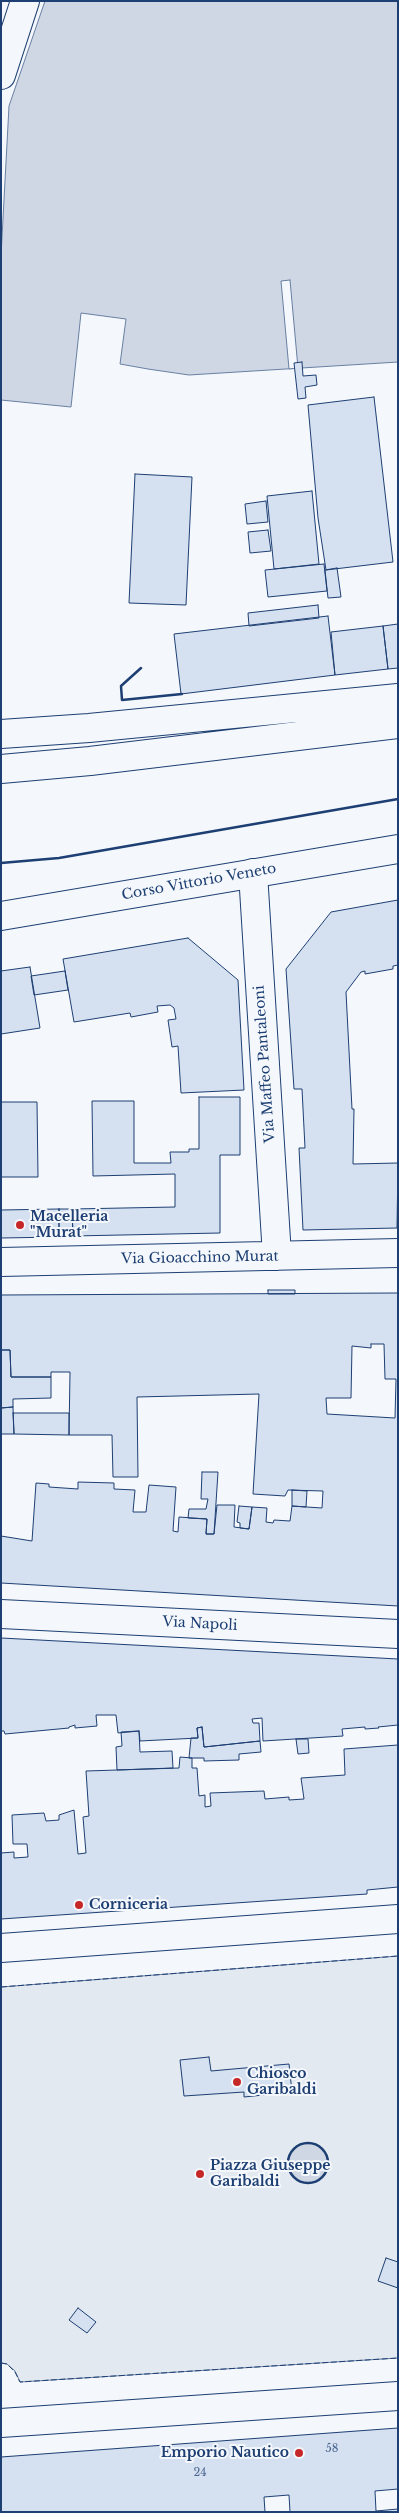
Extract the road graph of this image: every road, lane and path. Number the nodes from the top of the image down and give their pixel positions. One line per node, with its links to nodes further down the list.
1 (25, 1): 2 (street)
2 (1, 75)
3 (398, 698): 5 (street)
4 (398, 724): 6 (street)
5 (1, 734)
6 (1, 769)
7 (398, 849): 8 (street, Corso Vittorio Veneto)
8 (253, 873): 9 (street, Corso Vittorio Veneto); 11 (street, Via Maffeo Pantaleoni)
9 (1, 916)
10 (398, 1253): 11 (street, Via Gioacchino Murat)
11 (277, 1256): 12 (street, Via Gioacchino Murat)
12 (1, 1262)
13 (1, 1614): 14 (street, Via Napoli)
14 (398, 1634)
15 (398, 1919): 16 (street)
16 (1, 1948)
17 (398, 2396): 18 (street)
18 (1, 2423)

